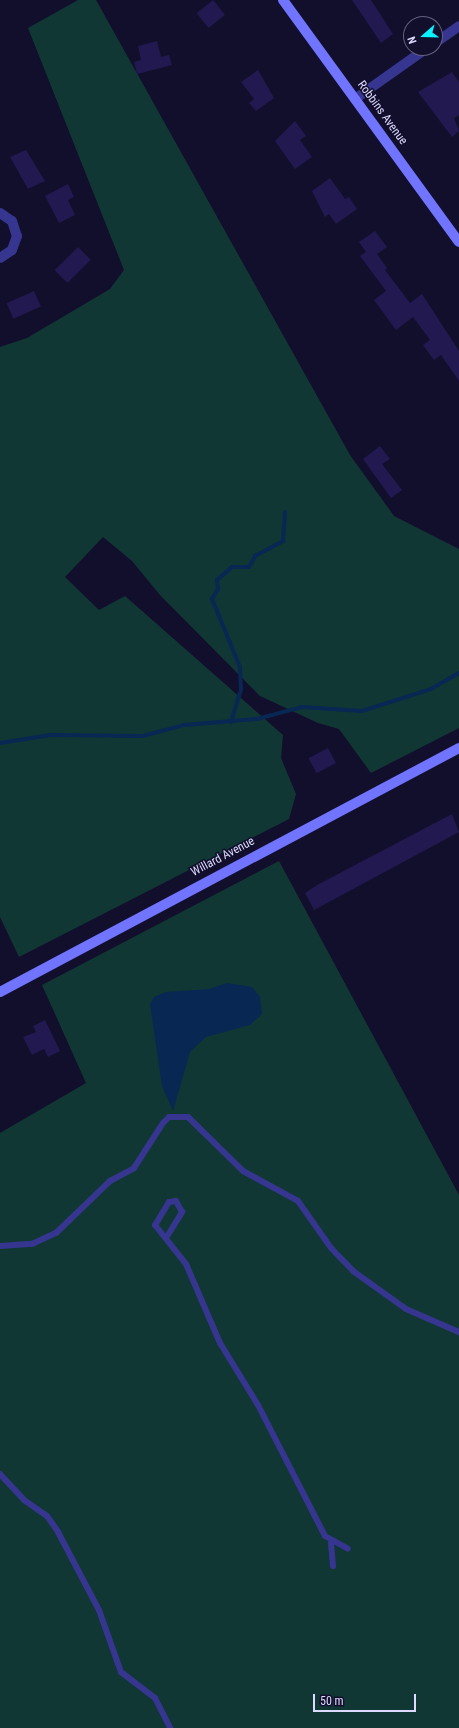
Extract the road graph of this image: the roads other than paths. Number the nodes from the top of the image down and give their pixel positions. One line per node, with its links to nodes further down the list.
1 (284, 0): 5 (main road, Robbins Avenue)
2 (459, 26): 3 (street)
3 (443, 37)
4 (416, 56): 5 (street)
5 (355, 99): 7 (main road, Robbins Avenue)
6 (0, 213): 8 (street)
7 (459, 242)
8 (0, 258)
9 (459, 748): 10 (main road, Willard Avenue)
10 (0, 992)
11 (166, 1238): 11 (lane); 15 (lane)
12 (0, 1246): 13 (lane)
13 (459, 1332)
14 (0, 1474): 18 (lane)
15 (331, 1543): 16 (lane); 17 (lane)
16 (348, 1549)
17 (333, 1566)
18 (170, 1728)

